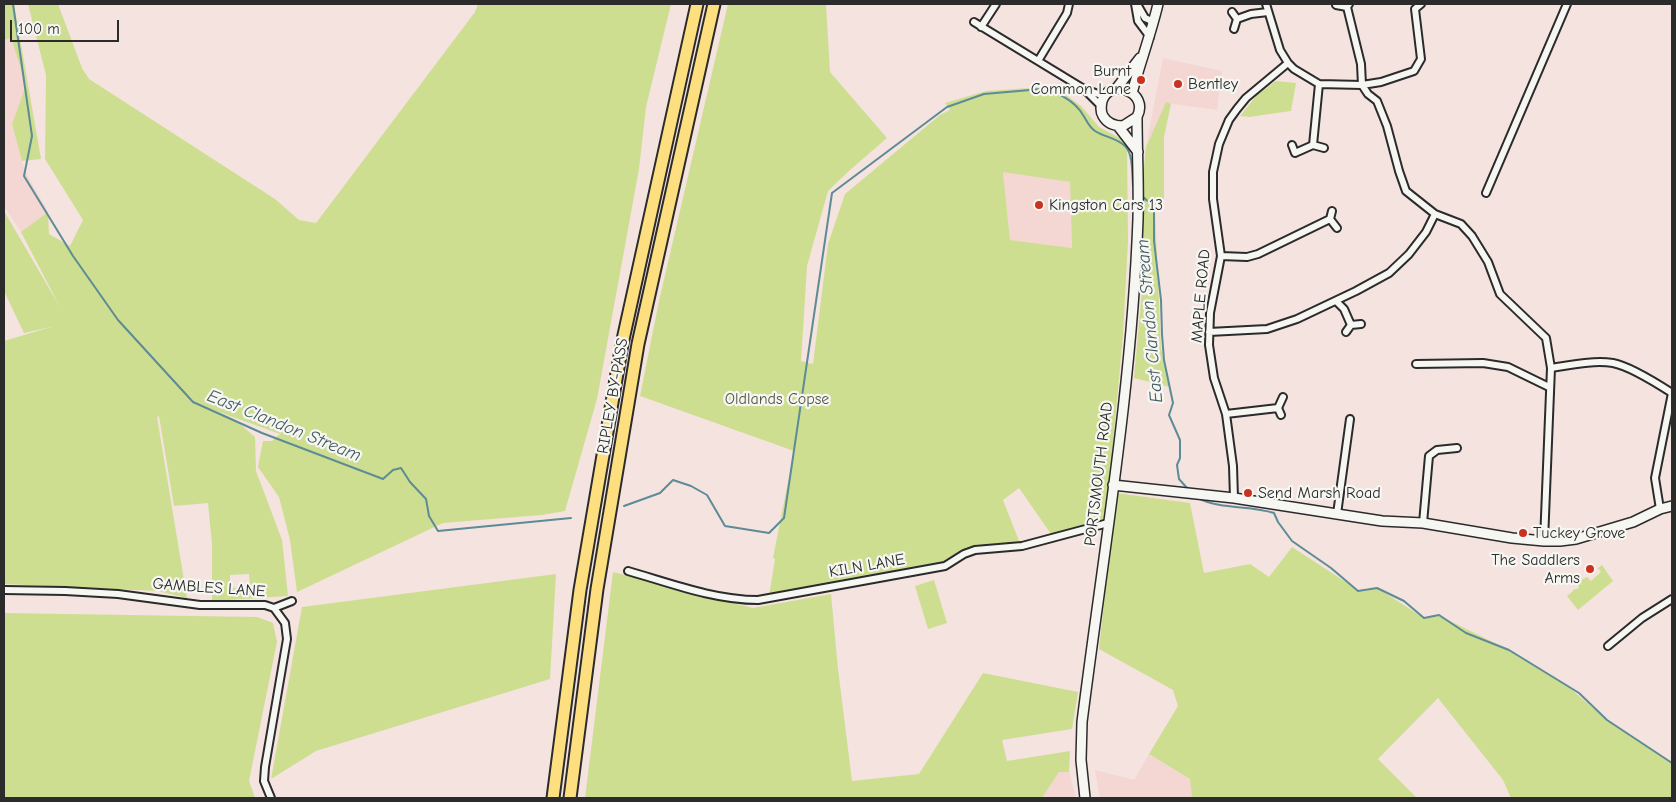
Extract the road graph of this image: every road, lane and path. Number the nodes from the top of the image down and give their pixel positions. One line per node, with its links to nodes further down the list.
1 (697, 4): 72 (highway, RIPLEY BY-PASS)
2 (714, 4): 73 (highway, RIPLEY BY-PASS)
3 (996, 4): 18 (street)
4 (1069, 4): 22 (street)
5 (1136, 4): 17 (street); 20 (street)
6 (1158, 4): 17 (main road, PORTSMOUTH ROAD)
7 (1266, 4): 14 (street)
8 (1421, 4): 12 (street)
9 (1567, 4): 37 (street)
10 (1336, 5): 11 (street)
11 (1348, 6): 25 (street)
12 (1414, 6): 25 (street)
13 (1232, 12): 15 (street)
14 (1268, 12): 15 (street); 23 (street)
15 (1237, 19): 19 (street)
16 (974, 22): 18 (street)
17 (1154, 22): 20 (main road, PORTSMOUTH ROAD)
18 (981, 27): 22 (street)
19 (1234, 29)
20 (1150, 37): 21 (main road, PORTSMOUTH ROAD)
21 (1142, 56): 27 (main road, PORTSMOUTH ROAD); 28 (main road, PORTSMOUTH ROAD)
22 (1038, 61): 26 (street)
23 (1288, 63): 24 (street); 42 (street, MAPLE ROAD)
24 (1319, 84): 25 (street); 34 (street)
25 (1362, 84): 39 (street)
26 (1084, 89): 29 (street); 30 (street)
27 (1116, 89): 28 (main road); 29 (main road, PORTSMOUTH ROAD)
28 (1132, 93): 31 (main road, PORTSMOUTH ROAD)
29 (1104, 96): 30 (main road)
30 (1101, 106): 32 (main road)
31 (1137, 117): 32 (main road); 36 (main road, PORTSMOUTH ROAD)
32 (1118, 126): 36 (main road)
33 (1292, 145): 34 (street)
34 (1313, 145): 35 (street)
35 (1324, 148)
36 (1138, 152): 57 (main road, PORTSMOUTH ROAD)
37 (1486, 193)
38 (1332, 211): 40 (street)
39 (1435, 214): 43 (street); 49 (street)
40 (1330, 219): 41 (street); 42 (street)
41 (1337, 228)
42 (1221, 256): 46 (street, MAPLE ROAD)
43 (1336, 301): 45 (street); 46 (street)
44 (1361, 324): 45 (street)
45 (1351, 325): 47 (street)
46 (1209, 332): 53 (street, MAPLE ROAD)
47 (1346, 332)
48 (1416, 364): 50 (street)
49 (1551, 368): 50 (street); 60 (street)
50 (1549, 387): 64 (street)
51 (1283, 398): 52 (street)
52 (1278, 408): 53 (street); 54 (street)
53 (1226, 414): 58 (street, MAPLE ROAD)
54 (1282, 415)
55 (1350, 420): 61 (street)
56 (1457, 448): 63 (street)
57 (1113, 485): 58 (main road); 62 (main road, PORTSMOUTH ROAD)
58 (1234, 498): 61 (main road)
59 (1672, 506): 60 (main road)
60 (1660, 509): 64 (main road)
61 (1337, 514): 63 (main road)
62 (1108, 523): 65 (street, KILN LANE); 74 (main road, PORTSMOUTH ROAD)
63 (1422, 523): 64 (main road)
64 (1544, 541)
65 (628, 571)
66 (4, 590): 69 (street, GAMBLES LANE)
67 (1672, 599): 70 (street)
68 (292, 601): 69 (street)
69 (274, 608): 71 (street, GAMBLES LANE)
70 (1608, 646)
71 (271, 798)
72 (553, 798)
73 (570, 798)
74 (1085, 798)

